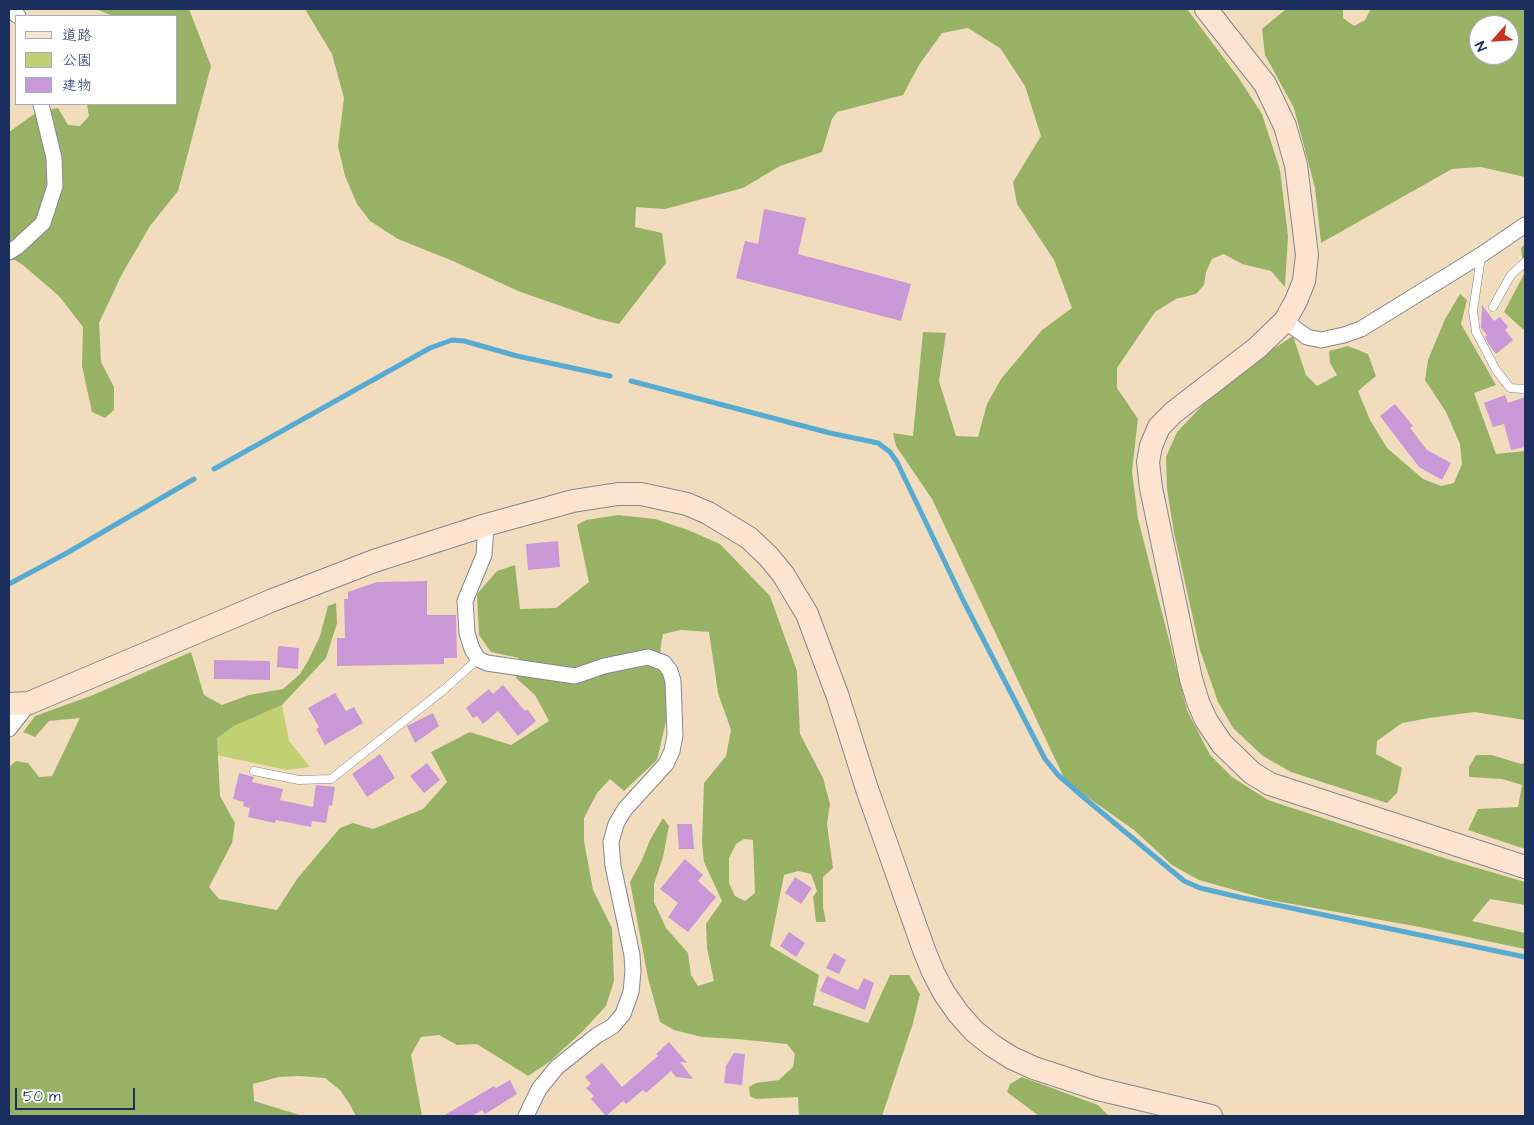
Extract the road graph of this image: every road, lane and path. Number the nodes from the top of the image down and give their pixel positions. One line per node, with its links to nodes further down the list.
1 (1206, 9): 8 (street)
2 (41, 105): 4 (street)
3 (1525, 225): 5 (street)
4 (9, 252)
5 (1481, 255): 8 (street); 9 (lane)
6 (1525, 262): 7 (lane)
7 (1493, 306)
8 (1285, 321): 15 (street)
9 (1525, 388)
10 (486, 525): 11 (street); 12 (street); 17 (street)
11 (478, 659): 14 (lane); 16 (street)
12 (19, 703): 13 (street)
13 (9, 729)
14 (254, 771)
15 (1525, 867)
16 (526, 1116)
17 (1211, 1116)

